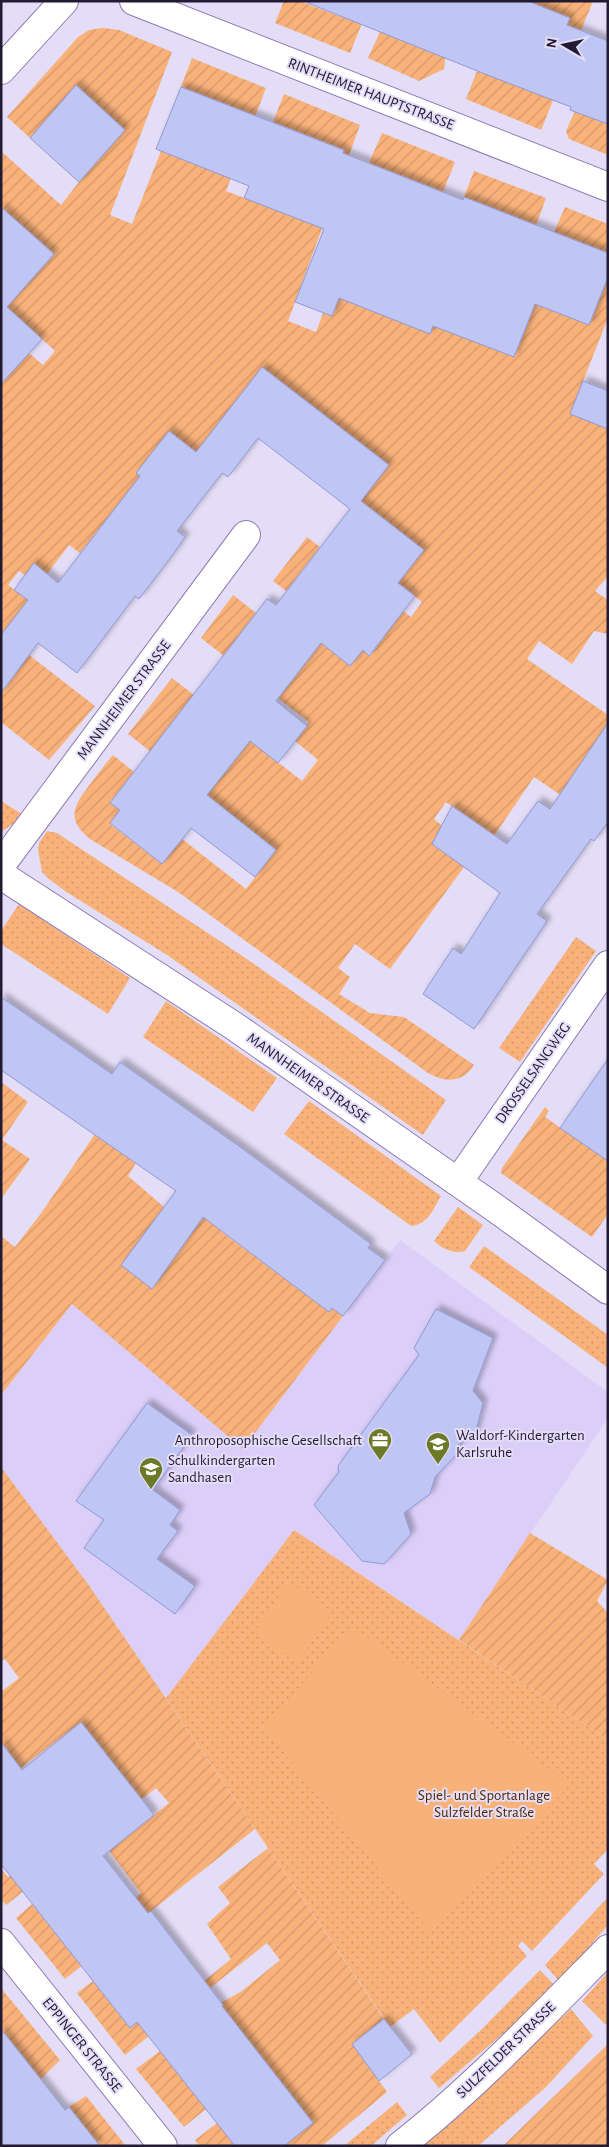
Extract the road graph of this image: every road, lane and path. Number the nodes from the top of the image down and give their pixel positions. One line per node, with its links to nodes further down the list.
1 (64, 1): 3 (street)
2 (134, 1): 4 (street, RINTHEIMER HAUPTSTRASSE)
3 (1, 70)
4 (608, 187)
5 (246, 535): 6 (street, MANNHEIMER STRASSE)
6 (1, 866)
7 (1, 875): 9 (street, MANNHEIMER STRASSE)
8 (608, 965): 9 (street, DROSSELSANGWEG)
9 (458, 1182): 10 (street, MANNHEIMER STRASSE)
10 (608, 1290)
11 (1, 1943): 13 (street, EPPINGER STRASSE)
12 (608, 1949): 14 (street, SULZFELDER STRASSE)
13 (163, 2146)
14 (400, 2146)

